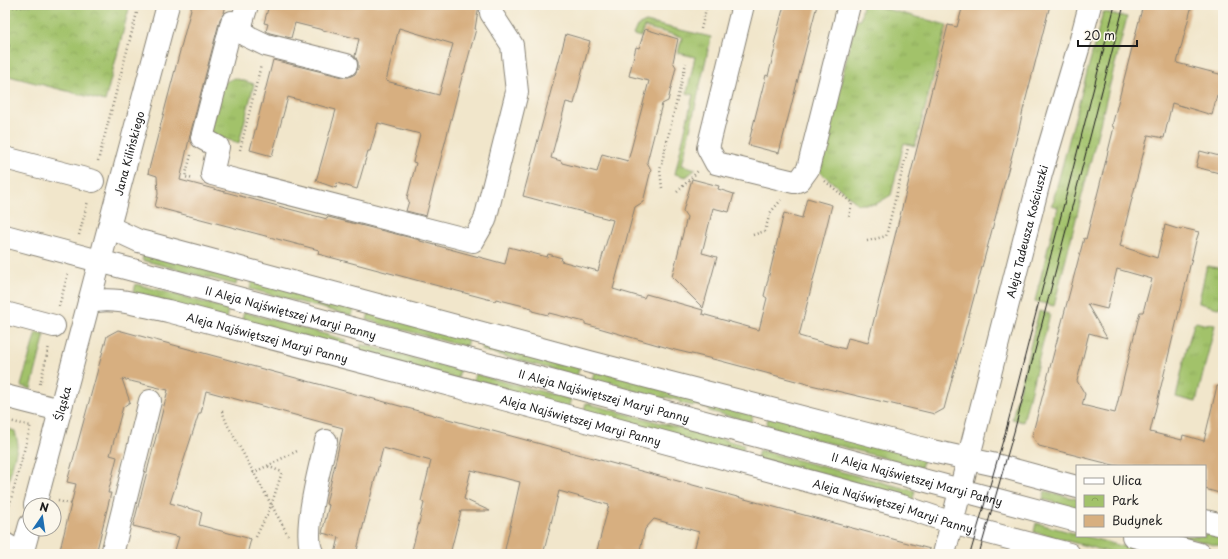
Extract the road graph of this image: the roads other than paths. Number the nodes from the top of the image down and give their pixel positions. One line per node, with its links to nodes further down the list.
1 (168, 5): 10 (street, Jana Kilińskiego)
2 (492, 5): 6 (street)
3 (743, 5): 4 (street)
4 (849, 5)
5 (1090, 5): 20 (street, Aleja Tadeusza Kościuszki)
6 (244, 15): 7 (street)
7 (346, 65)
8 (5, 158): 9 (street)
9 (93, 181)
10 (109, 227): 12 (street, Jana Kilińskiego); 20 (street)
11 (5, 236): 12 (street)
12 (100, 261): 13 (street, Jana Kilińskiego); 22 (street, II Aleja Najświętszej Maryi Panny)
13 (89, 302): 18 (street, Śląska); 26 (street, Aleja Najświętszej Maryi Panny)
14 (5, 313): 15 (street)
15 (54, 326)
16 (5, 396): 18 (street)
17 (150, 401): 32 (street)
18 (60, 410): 23 (street, Śląska)
19 (326, 441): 33 (street)
20 (968, 459): 21 (street); 22 (street, Aleja Tadeusza Kościuszki)
21 (1076, 487)
22 (961, 490): 25 (street, II Aleja Najświętszej Maryi Panny); 26 (street, Aleja Tadeusza Kościuszki)
23 (37, 497)
24 (1206, 520): 27 (street)
25 (1076, 521)
26 (952, 523): 34 (street, Aleja Tadeusza Kościuszki); 35 (street, Aleja Najświętszej Maryi Panny)
27 (1223, 525)
28 (27, 537): 31 (street)
29 (1137, 537): 36 (street)
30 (5, 544): 31 (street)
31 (22, 554)
32 (112, 554)
33 (313, 554)
34 (944, 554)
35 (1069, 554)
36 (1200, 554)

